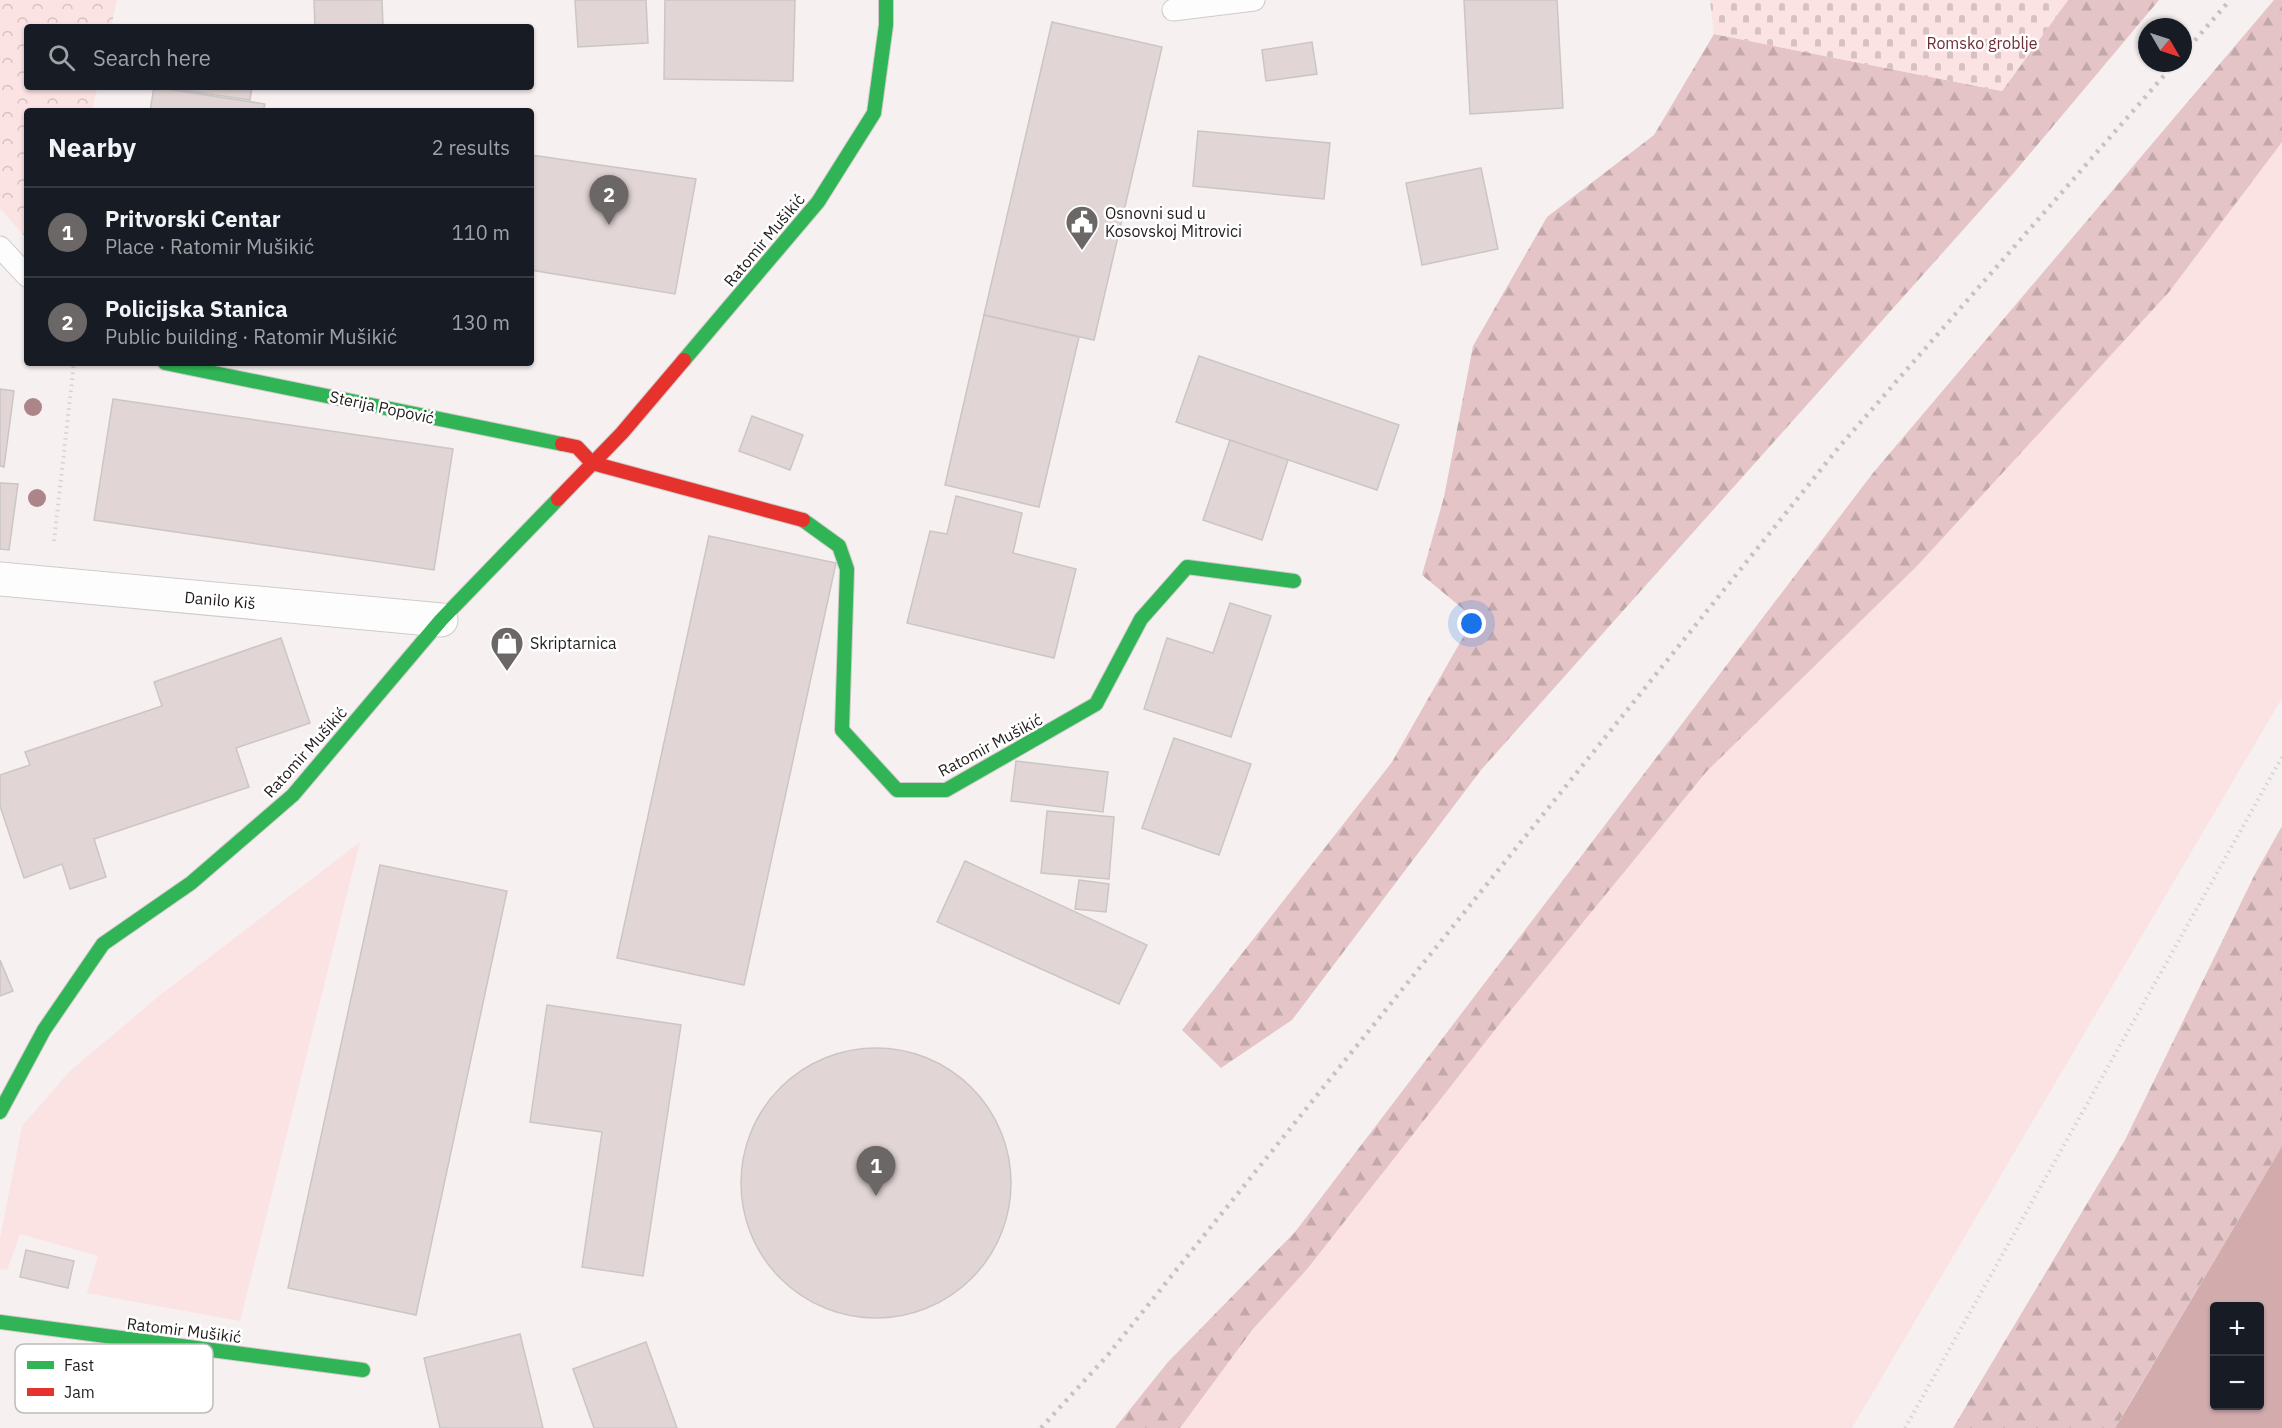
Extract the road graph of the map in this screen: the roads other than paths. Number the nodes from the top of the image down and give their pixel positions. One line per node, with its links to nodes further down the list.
1 (886, 0): 7 (street, Ratomir Mušikić)
2 (1254, 0): 3 (lane)
3 (1173, 10)
4 (0, 247): 5 (lane)
5 (24, 273)
6 (180, 366): 7 (street, Sterija Popović)
7 (592, 463): 9 (street, Ratomir Mušikić); 10 (street, Ratomir Mušikić)
8 (0, 579): 10 (street, Danilo Kiš)
9 (1293, 581)
10 (441, 620): 11 (street, Ratomir Mušikić)
11 (0, 1112)
12 (0, 1322): 13 (street, Ratomir Mušikić)
13 (166, 1344)
14 (213, 1350): 15 (street, Ratomir Mušikić)
15 (363, 1370)

